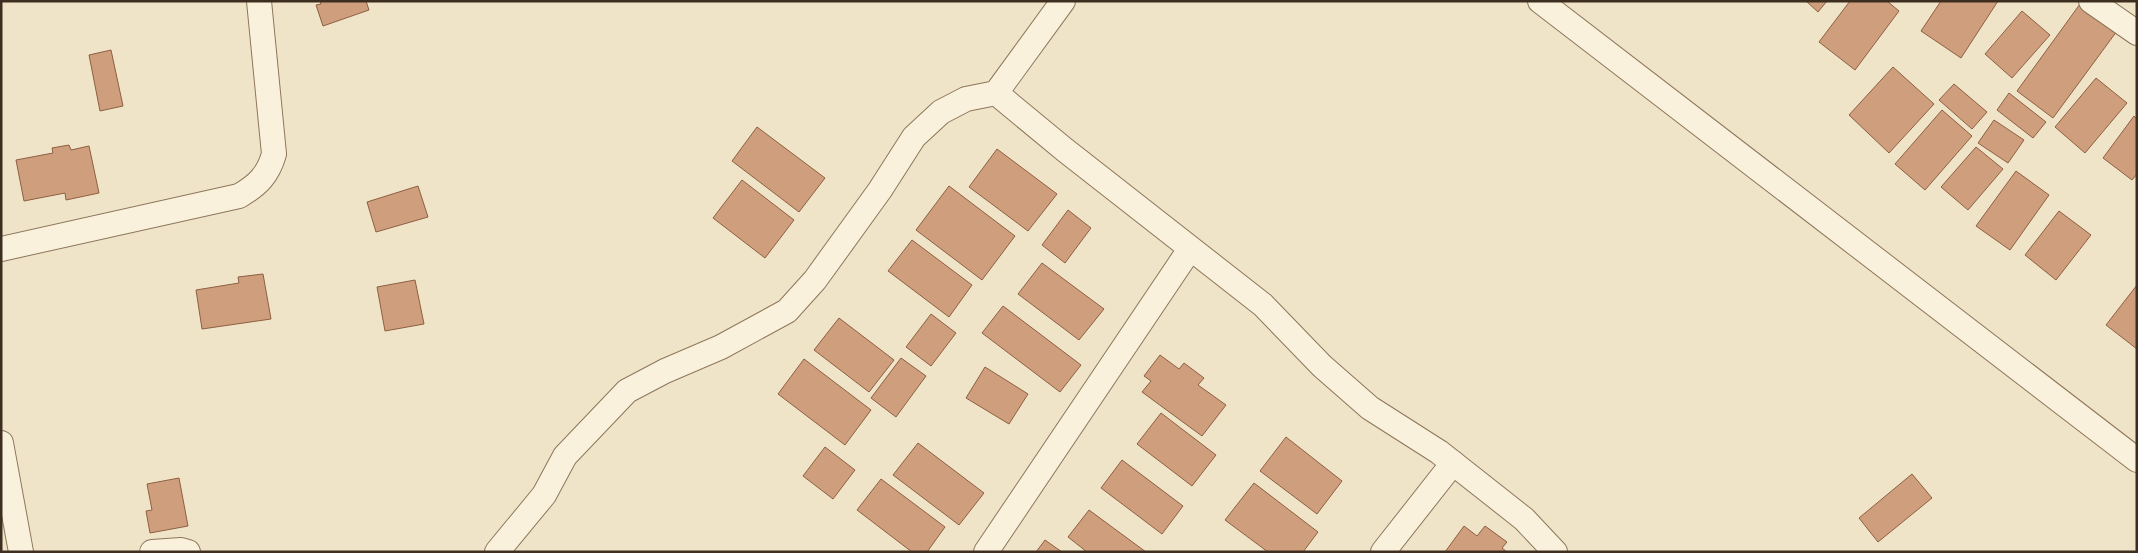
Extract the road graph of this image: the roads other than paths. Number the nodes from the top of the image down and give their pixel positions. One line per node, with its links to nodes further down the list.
1 (259, 1): 7 (street)
2 (1063, 1): 6 (street)
3 (1540, 1): 10 (street)
4 (2091, 1): 5 (street)
5 (2137, 33)
6 (996, 94): 8 (street); 15 (street)
7 (1, 249)
8 (1190, 249): 11 (street); 16 (street)
9 (1, 443): 12 (street)
10 (2137, 460)
11 (1453, 463): 17 (street); 18 (street)
12 (21, 552)
13 (152, 552): 14 (street)
14 (188, 552)
15 (497, 552)
16 (986, 552)
17 (1382, 552)
18 (1555, 552)

